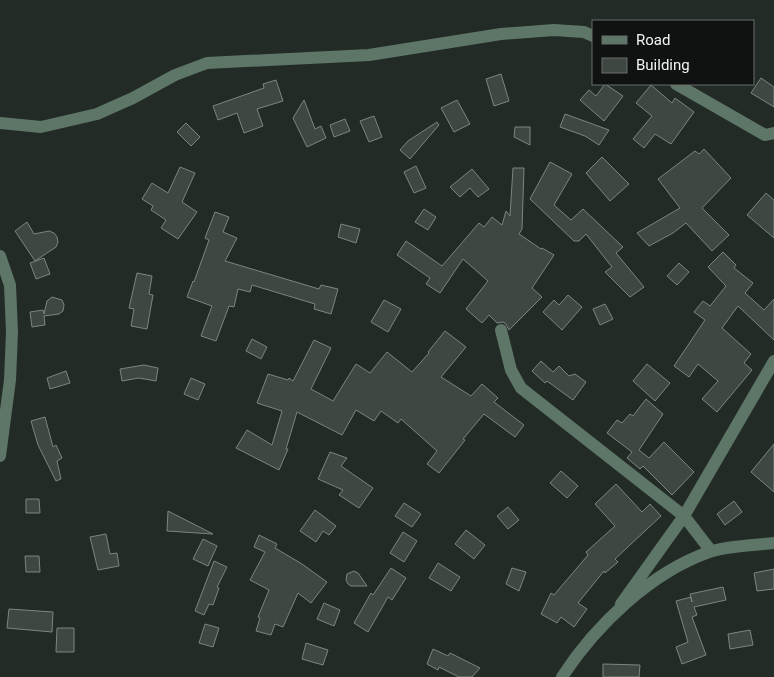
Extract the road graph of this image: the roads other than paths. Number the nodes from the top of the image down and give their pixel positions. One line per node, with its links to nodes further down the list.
1 (592, 36): 3 (street)
2 (678, 85): 4 (street)
3 (0, 123)
4 (774, 133)
5 (0, 256): 8 (street)
6 (501, 330): 9 (street)
7 (774, 362): 9 (street)
8 (0, 456)
9 (684, 516): 11 (street); 12 (street)
10 (774, 543): 11 (street)
11 (711, 551): 12 (street)
12 (619, 608): 13 (street)
13 (562, 677)

